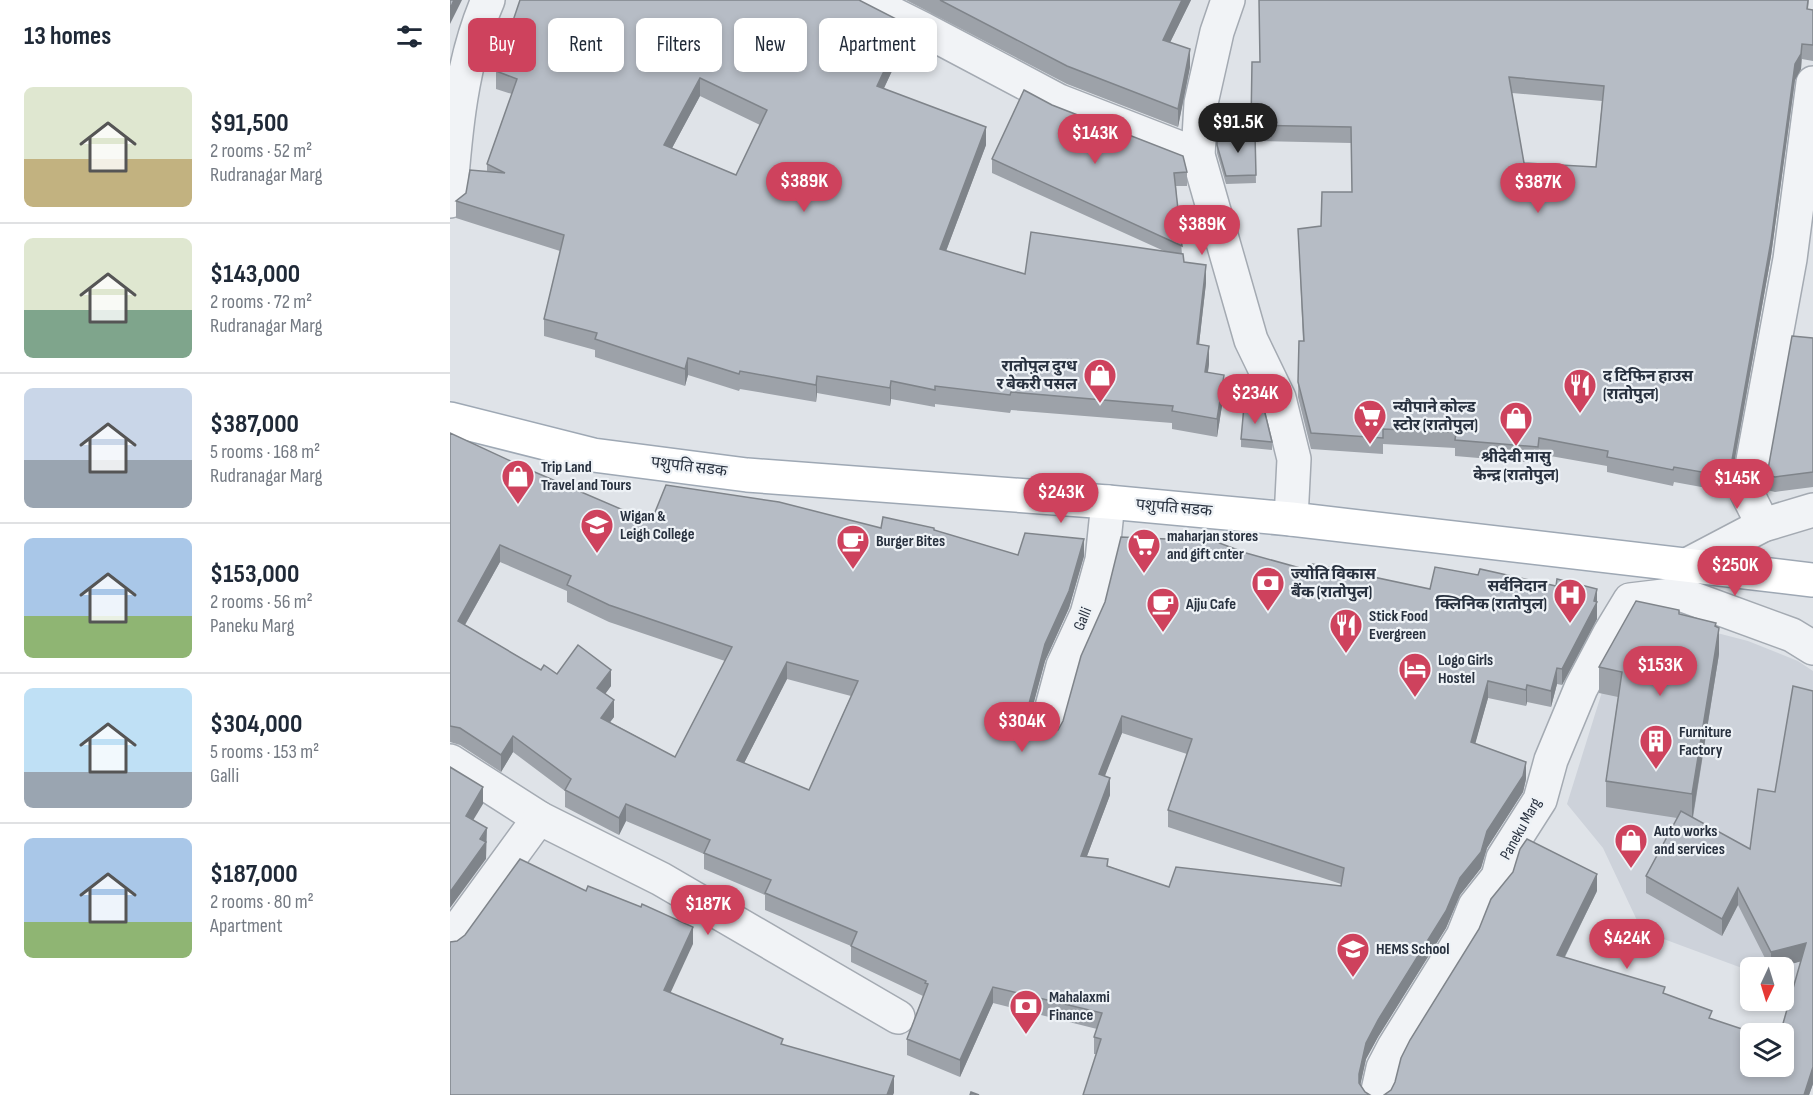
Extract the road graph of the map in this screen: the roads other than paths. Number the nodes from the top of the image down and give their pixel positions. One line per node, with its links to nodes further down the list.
1 (488, 0): 6 (street)
2 (865, 0): 5 (street)
3 (1228, 0): 5 (street)
4 (1813, 83): 11 (street)
5 (1198, 155): 10 (street)
6 (450, 201)
7 (450, 419): 8 (main road, पशुपति सडक)
8 (1108, 502): 10 (main road, पशुपति सडक); 15 (street, Galli)
9 (1813, 510): 11 (street)
10 (1291, 519): 13 (main road, पशुपति सडक)
11 (1763, 525): 13 (street)
12 (1802, 579): 13 (main road, पशुपति सडक)
13 (1682, 580): 14 (street); 20 (street, Paneku Marg)
14 (1813, 648)
15 (1045, 733)
16 (450, 761): 17 (street)
17 (539, 818): 18 (street); 19 (street)
18 (450, 940)
19 (898, 1017)
20 (1377, 1095)

